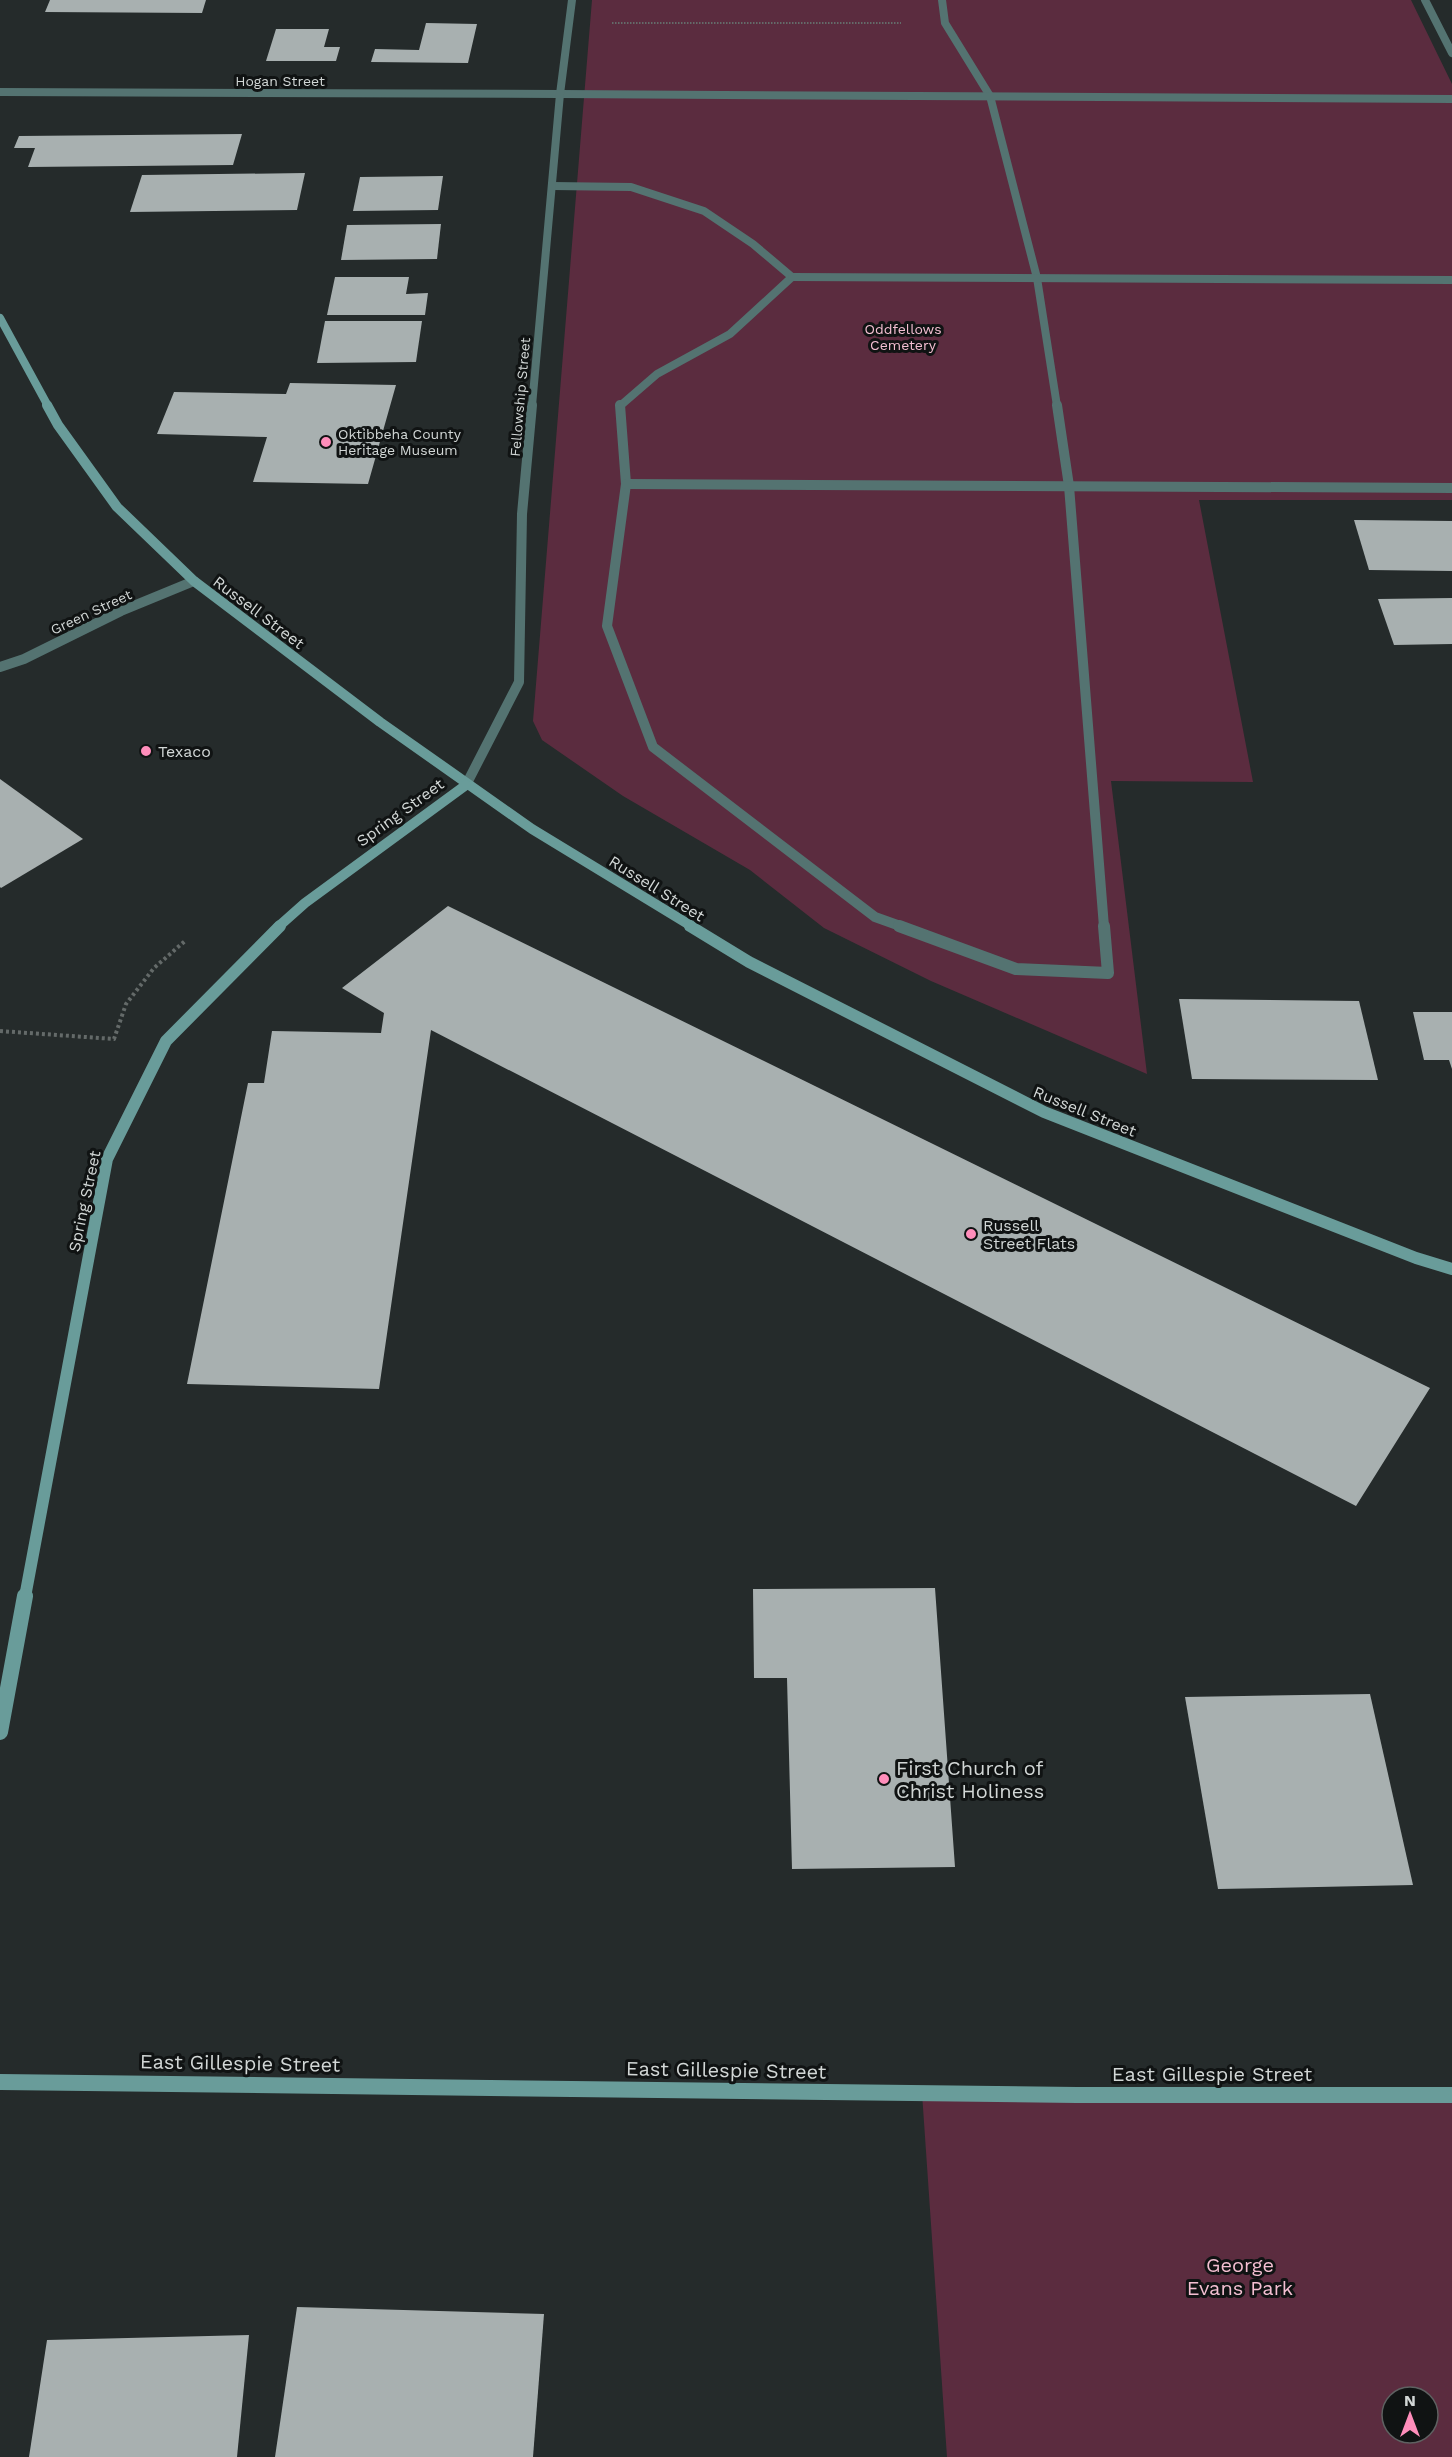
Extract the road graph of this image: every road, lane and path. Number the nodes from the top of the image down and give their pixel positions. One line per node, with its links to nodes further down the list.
1 (572, 0): 4 (street, Fellowship Street)
2 (942, 0): 5 (street)
3 (1425, 0): 6 (street)
4 (569, 23): 5 (path); 8 (street, Fellowship Street)
5 (945, 23): 9 (street)
6 (1452, 53)
7 (0, 92): 8 (street, Hogan Street)
8 (560, 94): 9 (street, Hogan Street); 11 (street, Fellowship Street)
9 (990, 96): 10 (street, Hogan Street); 13 (street)
10 (1452, 99)
11 (553, 186): 12 (street); 21 (street, Fellowship Street)
12 (792, 277): 13 (street); 16 (street)
13 (1037, 278): 14 (street); 17 (street)
14 (1452, 280)
15 (0, 318): 19 (street, Russell Street)
16 (626, 484): 17 (street); 17 (street)
17 (1069, 486): 18 (street)
18 (1452, 488)
19 (194, 581): 20 (street, Green Street); 21 (street, Russell Street)
20 (0, 667)
21 (466, 784): 24 (street, Russell Street); 25 (street, Spring Street)
22 (185, 941): 23 (path)
23 (0, 1031)
24 (1452, 1269)
25 (0, 1732)
26 (0, 2082): 27 (street, East Gillespie Street)
27 (1452, 2095)

